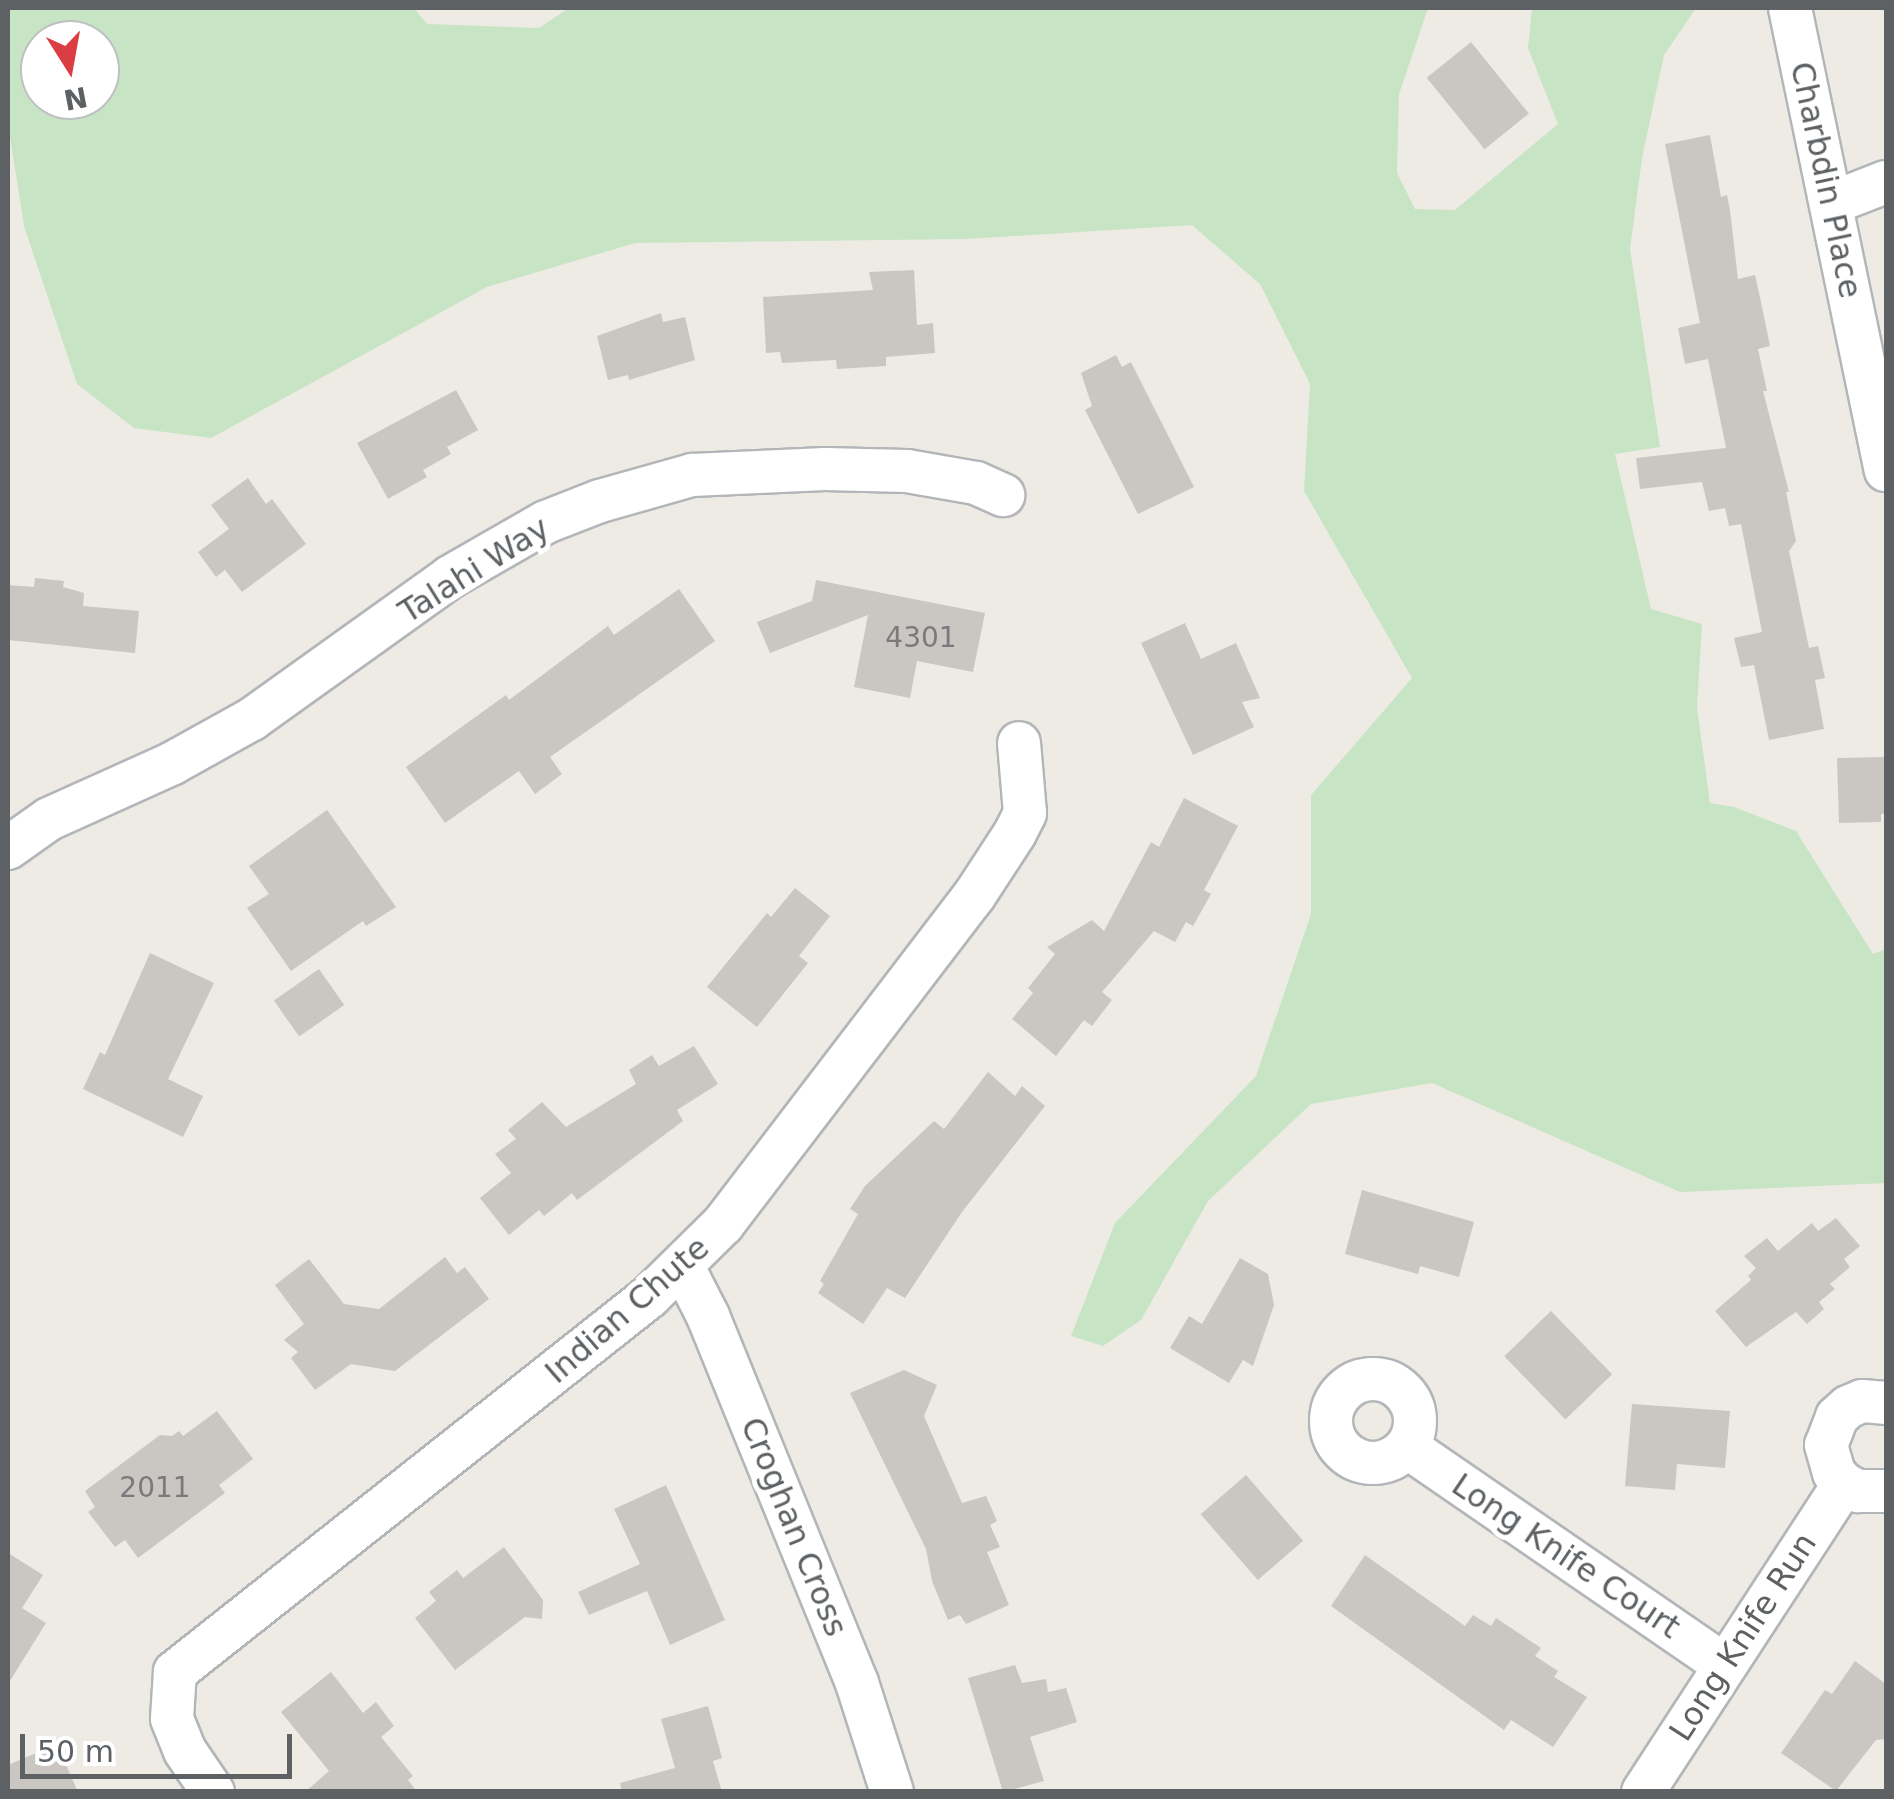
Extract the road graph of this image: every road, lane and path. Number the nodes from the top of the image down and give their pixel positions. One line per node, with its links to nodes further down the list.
1 (1790, 8): 3 (street, Charbdin Place)
2 (1886, 182): 3 (street)
3 (1832, 204): 4 (street, Charbdin Place)
4 (1886, 470)
5 (1002, 495): 7 (street, Talahi Way)
6 (1019, 743): 9 (street, Indian Chute)
7 (28, 818): 8 (street, Talahi Way)
8 (8, 848)
9 (683, 1268): 15 (street, Indian Chute); 16 (street, Croghan Cross)
10 (1886, 1402): 12 (street)
11 (1407, 1447): 14 (street, Long Knife Court)
12 (1844, 1484): 13 (street); 14 (street, Long Knife Run)
13 (1886, 1491)
14 (1724, 1665): 17 (street, Long Knife Run)
15 (214, 1792)
16 (892, 1792)
17 (1644, 1792)

